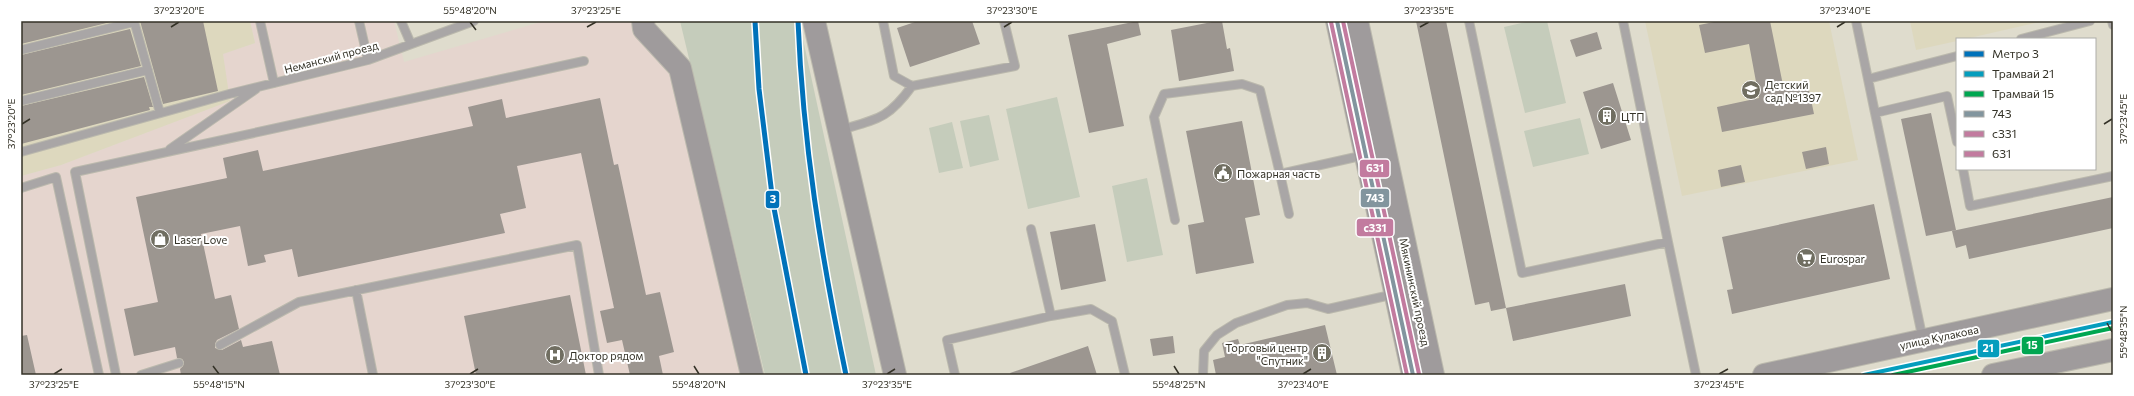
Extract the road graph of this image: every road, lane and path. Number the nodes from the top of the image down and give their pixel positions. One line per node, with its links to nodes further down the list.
1 (134, 21): 20 (lane); 24 (lane)
2 (260, 21): 26 (lane)
3 (359, 21): 22 (lane)
4 (401, 21): 19 (lane)
5 (474, 21): 19 (lane, Неманский проезд)
6 (642, 21): 58 (main road)
7 (814, 21): 32 (main road)
8 (883, 21): 27 (lane)
9 (1004, 21): 27 (lane)
10 (1336, 21): 36 (main road, Мякининский проезд)
11 (1356, 21): 64 (main road, Мякининский проезд)
12 (1469, 21): 44 (lane)
13 (1623, 21): 44 (lane)
14 (1856, 21): 25 (lane)
15 (2090, 21): 18 (lane)
16 (2112, 21): 17 (lane)
17 (2113, 25)
18 (2025, 38)
19 (411, 44): 22 (lane, Неманский проезд)
20 (21, 50)
21 (1956, 56): 25 (lane)
22 (368, 60): 26 (lane, Неманский проезд)
23 (584, 61): 35 (lane)
24 (148, 70): 29 (lane); 30 (lane)
25 (1868, 79): 31 (lane)
26 (274, 83): 28 (lane, Неманский проезд)
27 (912, 86): 32 (lane)
28 (260, 87): 30 (lane, Неманский проезд); 35 (lane)
29 (21, 101)
30 (160, 113): 34 (lane, Неманский проезд)
31 (1875, 114): 33 (lane); 49 (lane)
32 (839, 130): 59 (main road)
33 (1956, 137)
34 (21, 152)
35 (166, 152): 54 (lane)
36 (1365, 155): 38 (lane); 46 (main road, Мякининский проезд)
37 (1962, 170): 39 (lane)
38 (1280, 174): 41 (lane); 42 (lane)
39 (2113, 176)
40 (21, 188): 53 (lane)
41 (1289, 214)
42 (1175, 220)
43 (1031, 229): 48 (lane)
44 (1668, 242): 65 (lane)
45 (356, 290): 50 (lane); 56 (lane); 57 (lane)
46 (1395, 294): 62 (lane); 63 (main road, Мякининский проезд)
47 (2113, 299): 49 (main road, улица Кулакова)
48 (1051, 316): 60 (lane); 61 (lane)
49 (1923, 341): 66 (main road, улица Кулакова)
50 (220, 345)
51 (2113, 350): 67 (main road)
52 (179, 363): 55 (lane)
53 (99, 375)
54 (116, 375)
55 (141, 375)
56 (373, 375)
57 (599, 375)
58 (752, 375)
59 (895, 375)
60 (955, 375)
61 (1125, 375)
62 (1203, 375)
63 (1413, 375)
64 (1433, 375)
65 (1696, 375)
66 (1764, 375)
67 (1993, 375)

